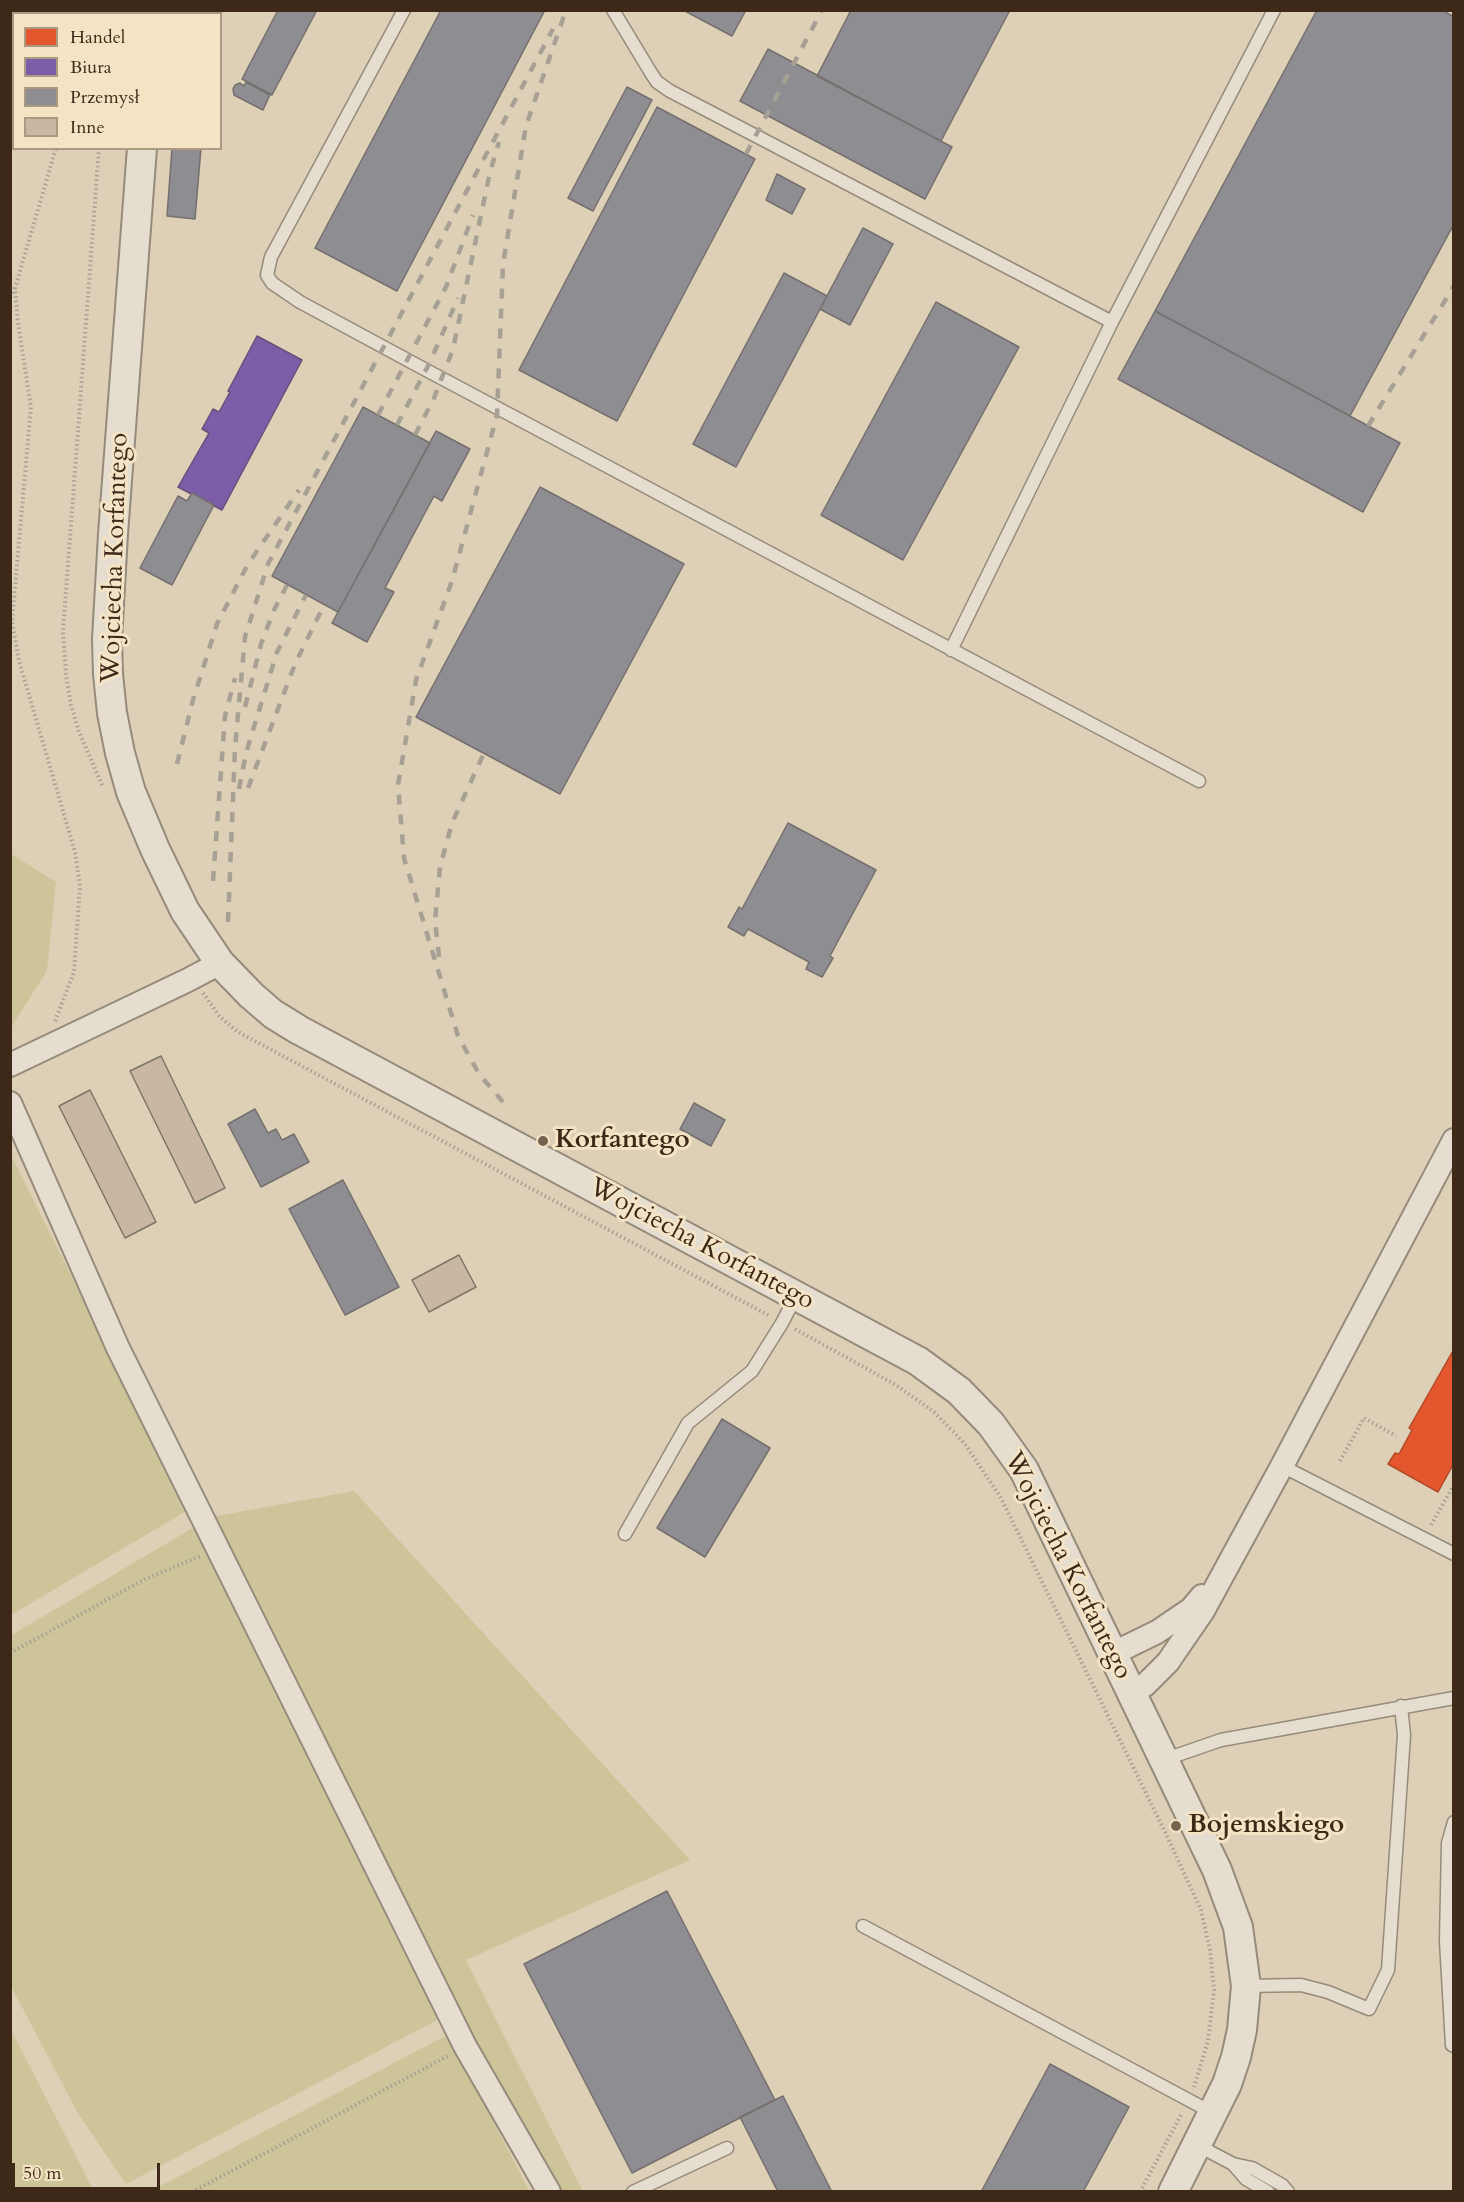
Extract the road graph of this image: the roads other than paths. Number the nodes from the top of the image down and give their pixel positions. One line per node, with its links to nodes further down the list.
1 (404, 10): 6 (lane)
2 (613, 10): 5 (lane)
3 (1274, 10): 5 (lane)
4 (142, 150): 8 (street, Wojciecha Korfantego)
5 (1112, 322): 6 (lane)
6 (951, 650): 7 (lane)
7 (1199, 781)
8 (220, 963): 9 (street); 12 (street, Wojciecha Korfantego)
9 (10, 1065)
10 (10, 1102): 30 (street)
11 (1454, 1140): 13 (street)
12 (796, 1296): 14 (lane); 17 (street, Wojciecha Korfantego)
13 (1282, 1466): 15 (lane); 16 (street)
14 (625, 1534)
15 (1454, 1554)
16 (1221, 1575): 17 (street); 18 (street)
17 (1112, 1654): 18 (street, Wojciecha Korfantego)
18 (1131, 1693): 21 (street, Wojciecha Korfantego)
19 (1454, 1698): 20 (lane)
20 (1401, 1706): 21 (lane); 24 (lane)
21 (1163, 1760): 24 (street, Wojciecha Korfantego)
22 (1454, 1822): 25 (lane)
23 (864, 1926): 26 (lane)
24 (1246, 1986): 26 (street, Wojciecha Korfantego)
25 (1454, 2046)
26 (1213, 2113): 27 (street, Wojciecha Korfantego)
27 (1197, 2145): 29 (lane); 32 (street, Wojciecha Korfantego)
28 (727, 2148): 31 (lane)
29 (1233, 2164): 33 (lane); 34 (lane)
30 (549, 2192)
31 (633, 2192)
32 (1173, 2192)
33 (1269, 2192)
34 (1288, 2192)

